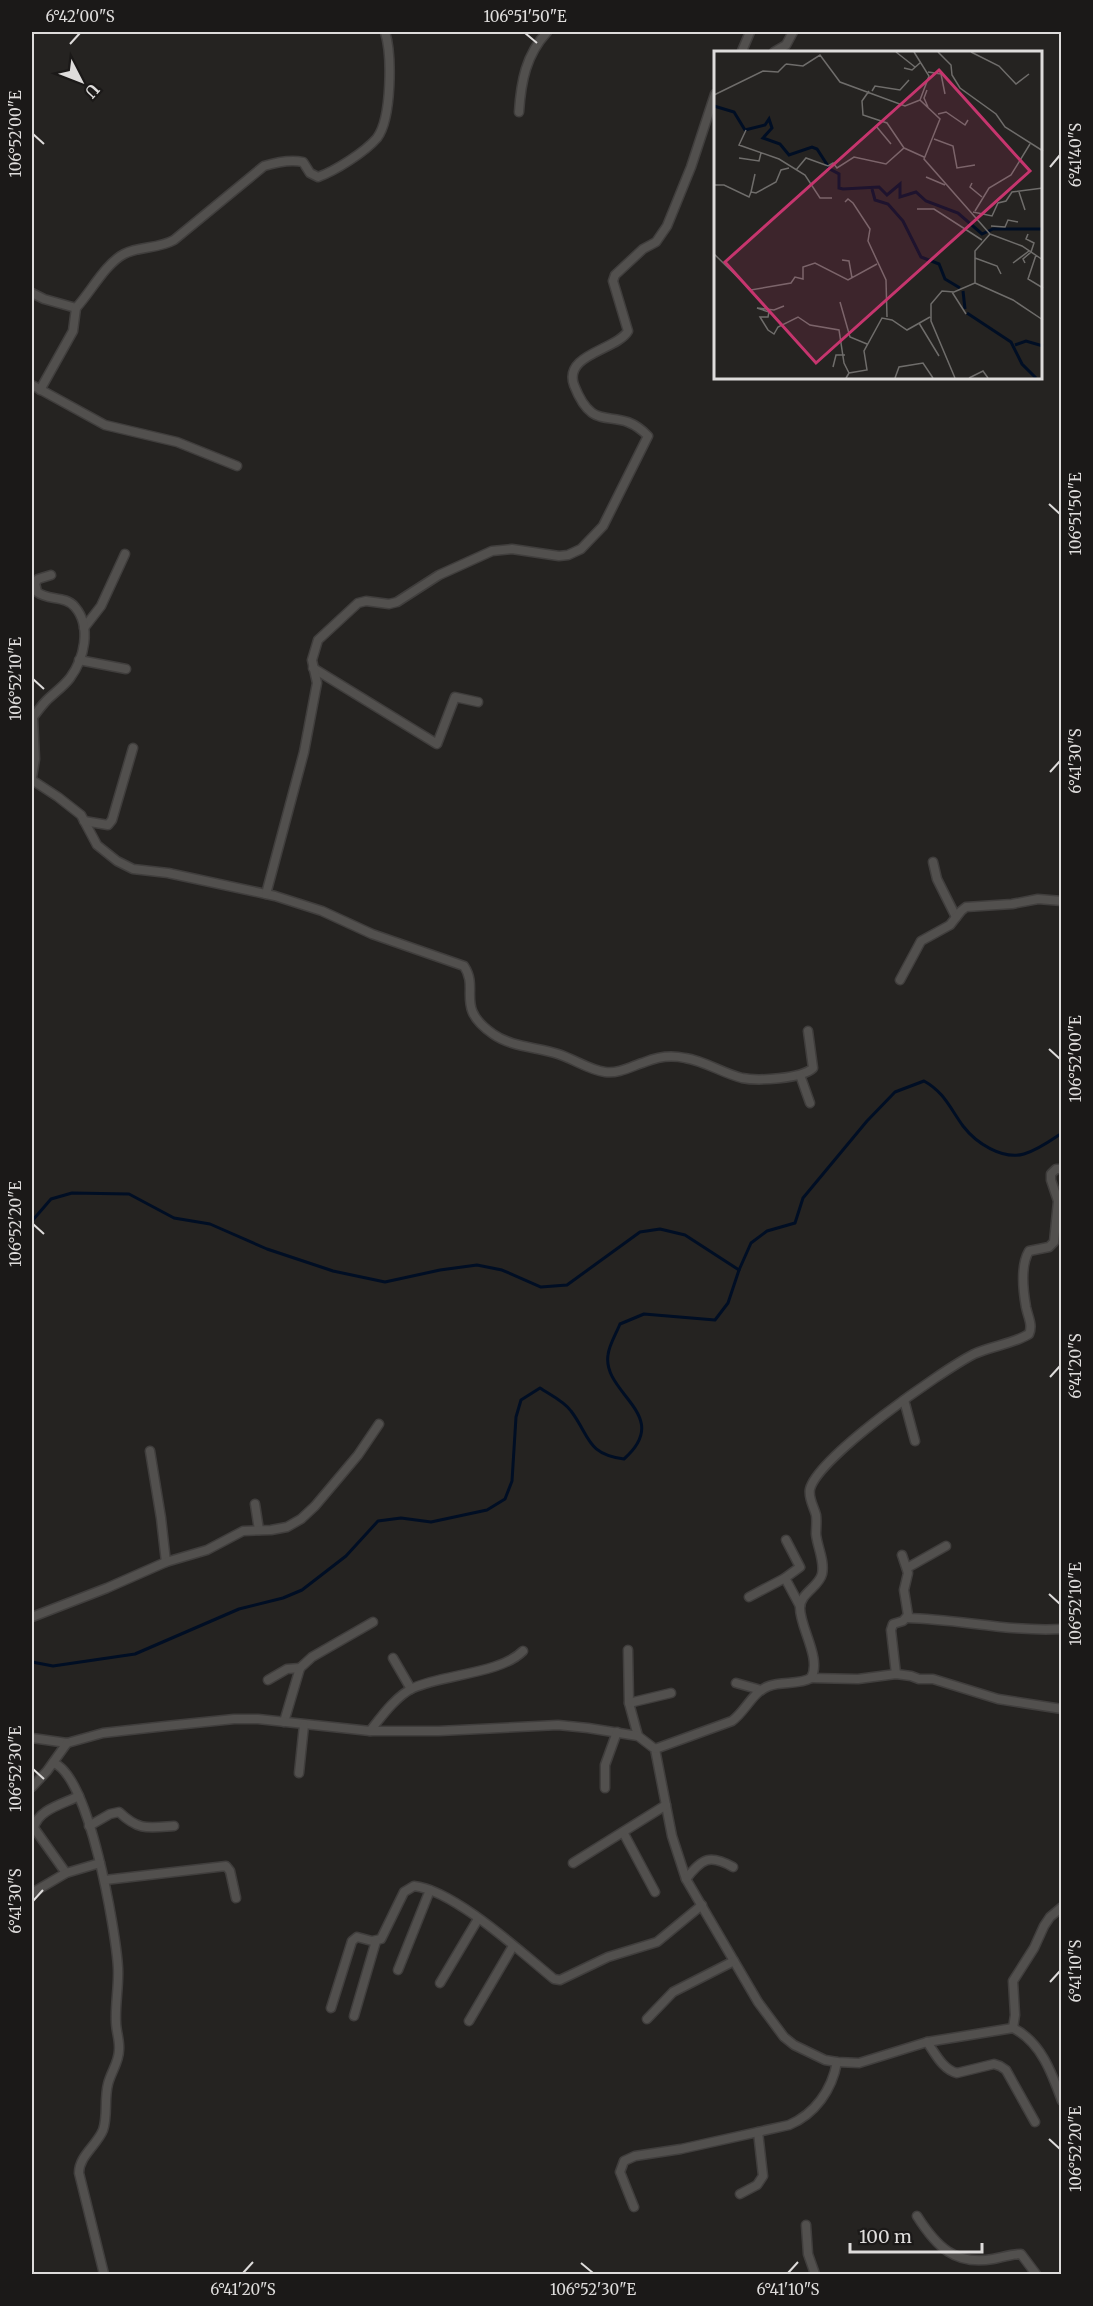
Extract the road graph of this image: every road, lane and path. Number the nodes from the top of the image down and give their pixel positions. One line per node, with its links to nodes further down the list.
1 (385, 32): 10 (street)
2 (547, 32): 8 (street)
3 (750, 32): 5 (street)
4 (793, 32): 6 (street)
5 (743, 51)
6 (776, 51)
7 (714, 97): 17 (street)
8 (519, 112)
9 (32, 293): 10 (street)
10 (76, 308): 11 (street)
11 (36, 387): 12 (street)
12 (237, 466)
13 (125, 554): 15 (street)
14 (51, 575): 15 (street)
15 (84, 628): 16 (street)
16 (79, 660): 18 (street); 20 (street)
17 (313, 668): 19 (street); 25 (street)
18 (126, 669)
19 (478, 702)
20 (32, 718): 22 (street)
21 (133, 748): 23 (street)
22 (32, 779): 23 (street)
23 (84, 821): 25 (street)
24 (933, 862): 27 (street)
25 (266, 894): 30 (street)
26 (1062, 901): 27 (street)
27 (956, 917): 28 (street)
28 (900, 980)
29 (808, 1031): 30 (street)
30 (800, 1076): 31 (street)
31 (810, 1102)
32 (1062, 1169): 33 (street)
33 (904, 1401): 35 (street); 46 (street)
34 (379, 1424): 38 (street)
35 (915, 1441)
36 (150, 1452): 42 (street)
37 (255, 1504): 38 (street)
38 (259, 1530): 42 (street)
39 (786, 1540): 44 (street)
40 (946, 1546): 43 (street)
41 (902, 1555): 43 (street)
42 (166, 1562): 47 (street)
43 (907, 1568): 48 (street)
44 (785, 1578): 45 (street); 46 (street)
45 (749, 1597)
46 (800, 1606): 56 (street)
47 (32, 1617)
48 (907, 1618): 50 (street); 55 (street)
49 (373, 1622): 54 (street)
50 (1062, 1629)
51 (628, 1650): 62 (street)
52 (523, 1651): 59 (street)
53 (393, 1658): 59 (street)
54 (300, 1668): 57 (street); 64 (street)
55 (896, 1674): 56 (street); 63 (street)
56 (811, 1678): 60 (street)
57 (268, 1680)
58 (736, 1683): 60 (street)
59 (411, 1689): 66 (street)
60 (761, 1690): 71 (street)
61 (671, 1693): 62 (street)
62 (629, 1703): 68 (street)
63 (1062, 1709)
64 (285, 1722): 65 (street); 70 (street)
65 (304, 1725): 66 (street); 73 (street)
66 (370, 1731): 67 (street)
67 (617, 1732): 68 (street); 75 (street)
68 (638, 1736): 71 (street)
69 (32, 1738): 70 (street)
70 (67, 1743): 72 (street)
71 (655, 1749): 77 (street)
72 (53, 1763): 74 (street); 76 (street)
73 (299, 1773)
74 (32, 1786)
75 (604, 1788)
76 (78, 1796): 78 (street); 84 (street)
77 (666, 1805): 80 (street); 85 (street)
78 (89, 1826): 79 (street); 81 (street)
79 (174, 1826)
80 (623, 1832): 82 (street); 88 (street)
81 (100, 1863): 84 (street); 86 (street)
82 (573, 1863)
83 (733, 1867): 85 (street)
84 (66, 1873): 89 (street)
85 (686, 1879): 91 (street)
86 (105, 1880): 90 (street); 113 (street)
87 (430, 1890): 93 (street); 94 (street); 97 (street)
88 (655, 1892)
89 (32, 1893)
90 (236, 1898)
91 (702, 1905): 95 (street); 96 (street)
92 (1062, 1907): 103 (street)
93 (478, 1919): 95 (street); 98 (street)
94 (376, 1941): 99 (street); 100 (street)
95 (513, 1947): 102 (street)
96 (734, 1961): 101 (street); 105 (street)
97 (399, 1970)
98 (440, 1983)
99 (331, 2008)
100 (354, 2016)
101 (647, 2019)
102 (470, 2021)
103 (1012, 2028): 104 (street); 106 (street)
104 (927, 2042): 105 (street); 107 (street)
105 (837, 2062): 108 (street)
106 (1062, 2101)
107 (1035, 2122)
108 (758, 2132): 109 (street); 110 (street)
109 (740, 2194)
110 (634, 2207)
111 (917, 2216): 115 (street)
112 (806, 2225): 114 (street)
113 (104, 2274)
114 (815, 2274)
115 (1036, 2274)

